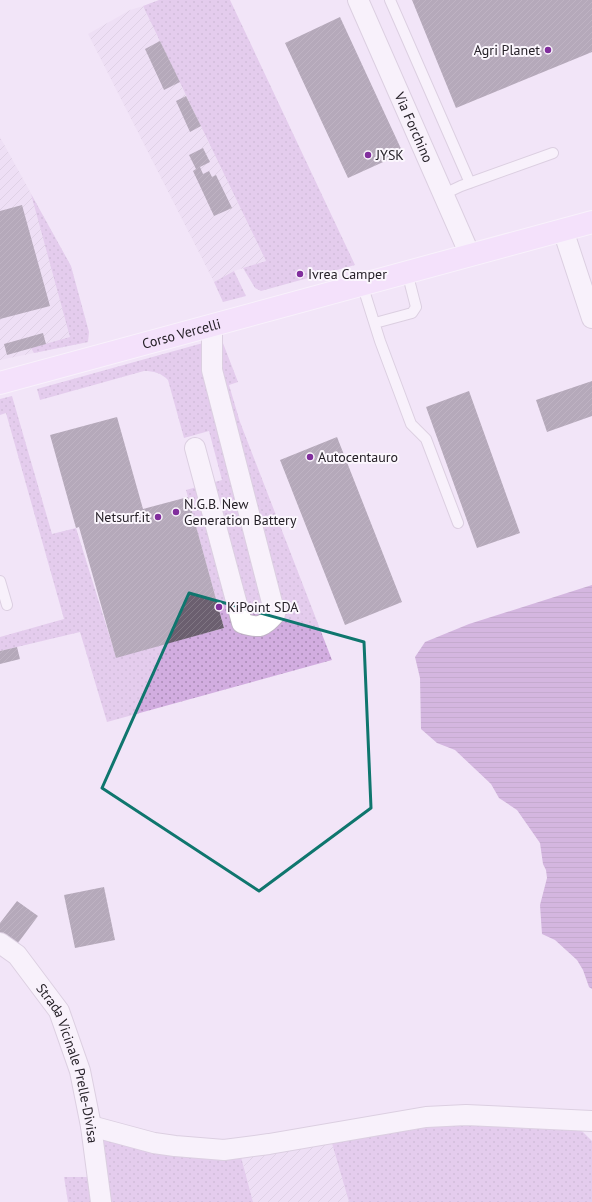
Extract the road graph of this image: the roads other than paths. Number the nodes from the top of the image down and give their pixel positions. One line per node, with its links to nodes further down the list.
1 (358, 0): 5 (street, Via Forchino)
2 (390, 0): 4 (lane)
3 (553, 153): 4 (lane)
4 (470, 183): 5 (lane)
5 (444, 194): 8 (street, Via Forchino)
6 (592, 222): 7 (main road, Corso Vercelli)
7 (563, 230): 8 (main road, Corso Vercelli); 11 (street)
8 (470, 255): 9 (main road, Corso Vercelli)
9 (407, 272): 10 (main road, Corso Vercelli); 12 (lane)
10 (362, 284): 12 (lane); 13 (main road, Corso Vercelli)
11 (592, 318)
12 (375, 323): 16 (lane)
13 (212, 325): 14 (main road, Corso Vercelli); 15 (street)
14 (0, 382)
15 (194, 448)
16 (458, 523)
17 (0, 581): 18 (lane)
18 (7, 606)
19 (0, 943): 21 (street, Strada Vicinale Prelle-Divisa)
20 (592, 1122): 21 (street)
21 (92, 1126): 22 (street, Strada Vicinale Prelle-Divisa)
22 (101, 1202)

